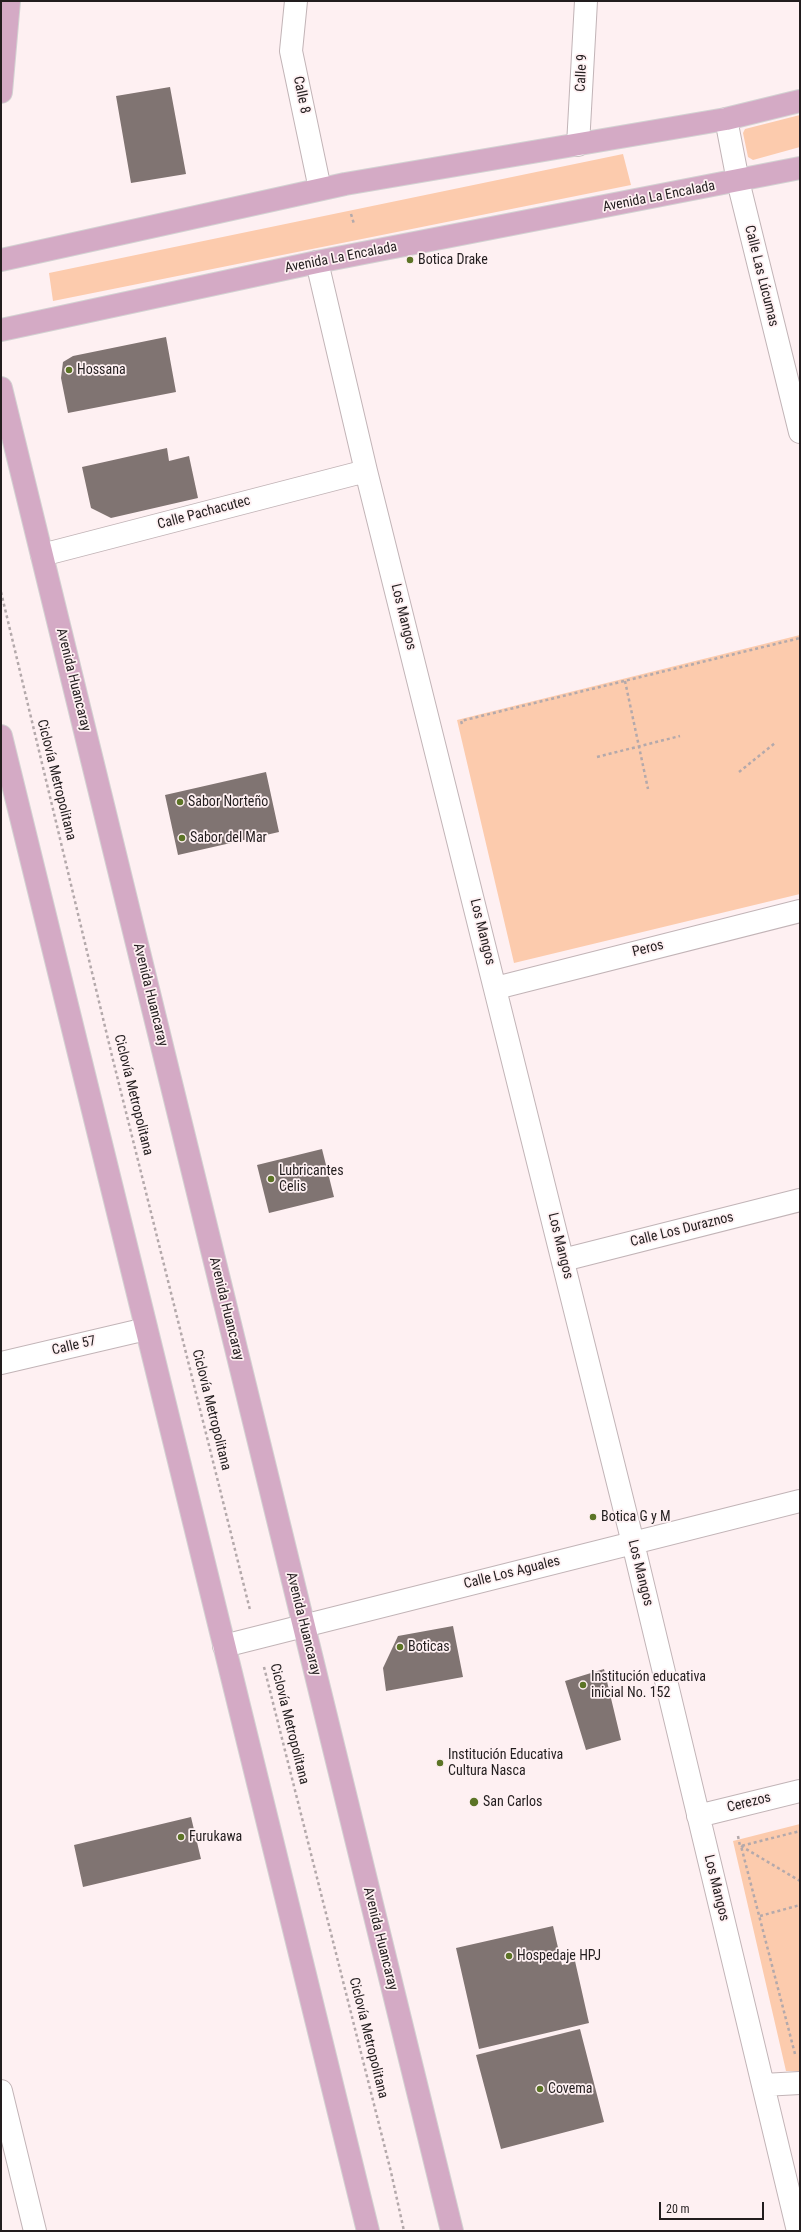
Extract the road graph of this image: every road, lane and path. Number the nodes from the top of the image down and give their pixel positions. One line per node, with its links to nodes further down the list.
1 (9, 1): 4 (main road)
2 (296, 1): 11 (street, Calle 8)
3 (586, 1): 7 (street, Calle 9)
4 (1, 92)
5 (800, 101): 6 (main road)
6 (726, 119): 7 (main road); 9 (street, Calle Las Lúcumas)
7 (578, 145): 10 (main road)
8 (800, 168): 9 (main road, Avenida La Encalada)
9 (738, 181): 12 (main road, Avenida La Encalada); 17 (street, Calle Las Lúcumas)
10 (345, 184): 11 (main road); 12 (path)
11 (320, 189): 13 (main road)
12 (360, 254): 14 (main road, Avenida La Encalada)
13 (1, 260)
14 (318, 262): 15 (main road, Avenida La Encalada); 18 (street, Los Mangos)
15 (1, 330)
16 (1, 388): 19 (main road, Avenida Huancaray)
17 (800, 432)
18 (366, 471): 19 (street, Calle Pachacutec); 32 (street, Los Mangos)
19 (42, 555): 39 (main road, Avenida Huancaray)
20 (1, 592): 40 (path, Ciclovía Metropolitana)
21 (800, 638): 22 (path)
22 (625, 681): 23 (path); 27 (path)
23 (463, 729)
24 (1, 736): 35 (main road)
25 (680, 736): 27 (path)
26 (775, 743): 29 (path)
27 (639, 746): 28 (path); 30 (path)
28 (597, 757)
29 (739, 772)
30 (648, 789)
31 (800, 911): 32 (street, Peros)
32 (496, 988): 34 (street, Los Mangos)
33 (800, 1200): 34 (street, Calle Los Duraznos)
34 (563, 1260): 38 (street, Los Mangos)
35 (146, 1329): 36 (street, Calle 57); 41 (main road)
36 (1, 1363)
37 (800, 1501): 38 (street, Calle Los Aguales)
38 (633, 1543): 39 (street, Calle Los Aguales); 43 (street, Los Mangos)
39 (304, 1626): 40 (street, Calle Los Aguales); 56 (main road, Avenida Huancaray)
40 (256, 1638): 41 (street, Calle Los Aguales); 55 (path, Ciclovía Metropolitana)
41 (224, 1646): 54 (main road)
42 (800, 1790): 43 (street, Cerezos)
43 (698, 1816): 51 (street, Los Mangos)
44 (800, 1831): 45 (path)
45 (741, 1846): 46 (path); 48 (path)
46 (800, 1881)
47 (800, 1906): 48 (path)
48 (760, 1916): 49 (path)
49 (800, 2056)
50 (800, 2083): 51 (street)
51 (763, 2085): 57 (street, Los Mangos)
52 (1, 2091): 53 (street)
53 (35, 2231)
54 (368, 2231)
55 (404, 2231)
56 (452, 2231)
57 (798, 2231)

